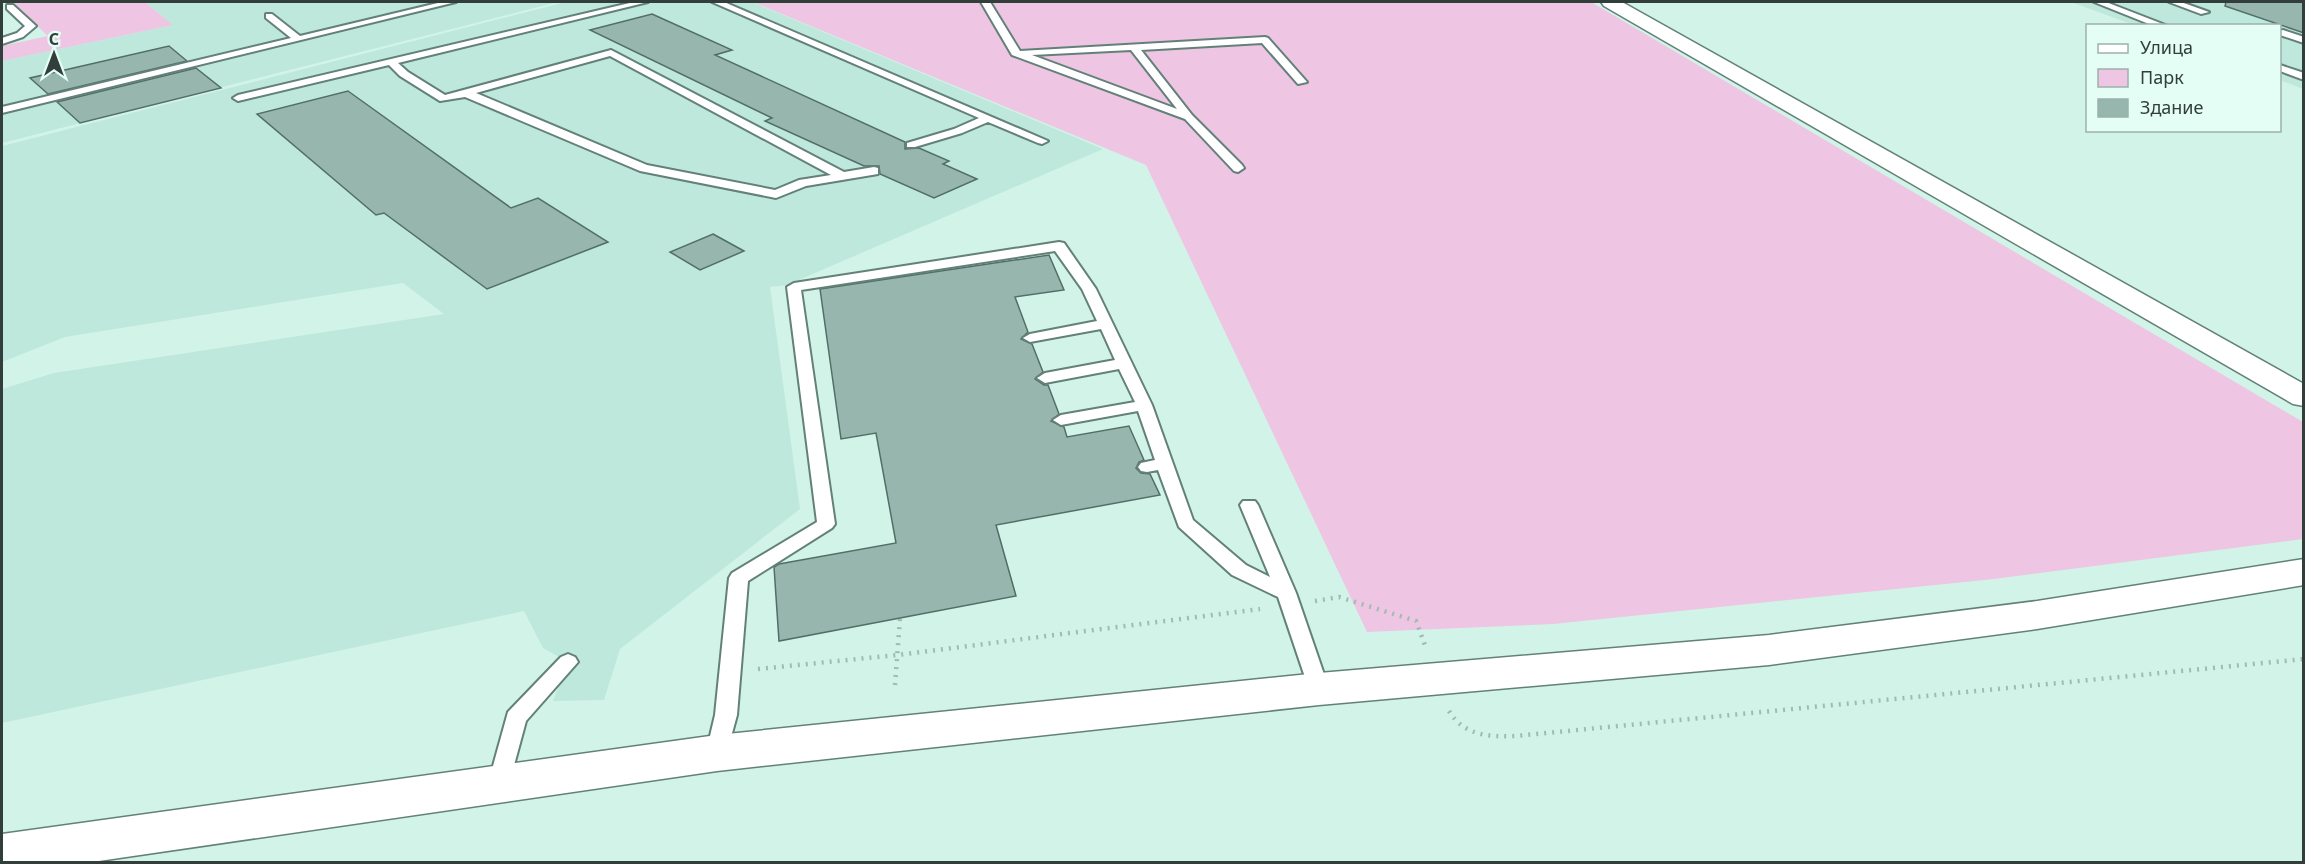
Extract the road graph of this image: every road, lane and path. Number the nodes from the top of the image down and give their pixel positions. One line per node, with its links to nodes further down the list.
1 (451, 2): 14 (lane)
2 (643, 2): 19 (lane)
3 (717, 2): 27 (lane)
4 (986, 2): 18 (lane)
5 (1610, 2): 40 (main road)
6 (2102, 2): 7 (lane); 12 (lane)
7 (2121, 2)
8 (2174, 2): 10 (lane)
9 (10, 7): 16 (lane)
10 (2204, 12)
11 (269, 16): 14 (lane)
12 (2159, 24)
13 (2283, 33): 15 (lane)
14 (298, 39): 25 (lane)
15 (2304, 40)
16 (2, 41)
17 (1134, 47): 18 (lane); 22 (lane); 26 (lane)
18 (1016, 53): 26 (lane)
19 (391, 62): 23 (lane); 24 (lane)
20 (2281, 68): 21 (lane)
21 (2304, 77)
22 (1302, 82)
23 (466, 93): 35 (lane); 35 (lane)
24 (238, 98)
25 (2, 110)
26 (1189, 117): 33 (lane)
27 (988, 118): 28 (lane); 29 (lane)
28 (958, 131): 30 (lane); 31 (lane)
29 (1042, 141)
30 (911, 145)
31 (925, 151)
32 (860, 164): 35 (lane)
33 (1238, 168)
34 (874, 171): 35 (lane)
35 (842, 176)
36 (1105, 324): 37 (lane); 38 (lane); 50 (lane)
37 (1030, 338)
38 (1124, 363): 39 (lane); 41 (lane)
39 (1045, 378)
40 (2304, 397)
41 (1144, 405): 42 (lane); 45 (lane)
42 (1061, 420)
43 (1249, 505): 45 (lane)
44 (2304, 572): 51 (main road)
45 (1288, 599): 47 (path); 51 (path); 53 (lane)
46 (900, 618): 47 (path)
47 (897, 655): 50 (path); 52 (path)
48 (2304, 659): 51 (path)
49 (568, 662): 55 (lane)
50 (730, 671): 54 (lane)
51 (1437, 678): 53 (main road)
52 (896, 685)
53 (1318, 689): 54 (main road)
54 (717, 753): 55 (main road)
55 (499, 784): 56 (main road)
56 (2, 855)

